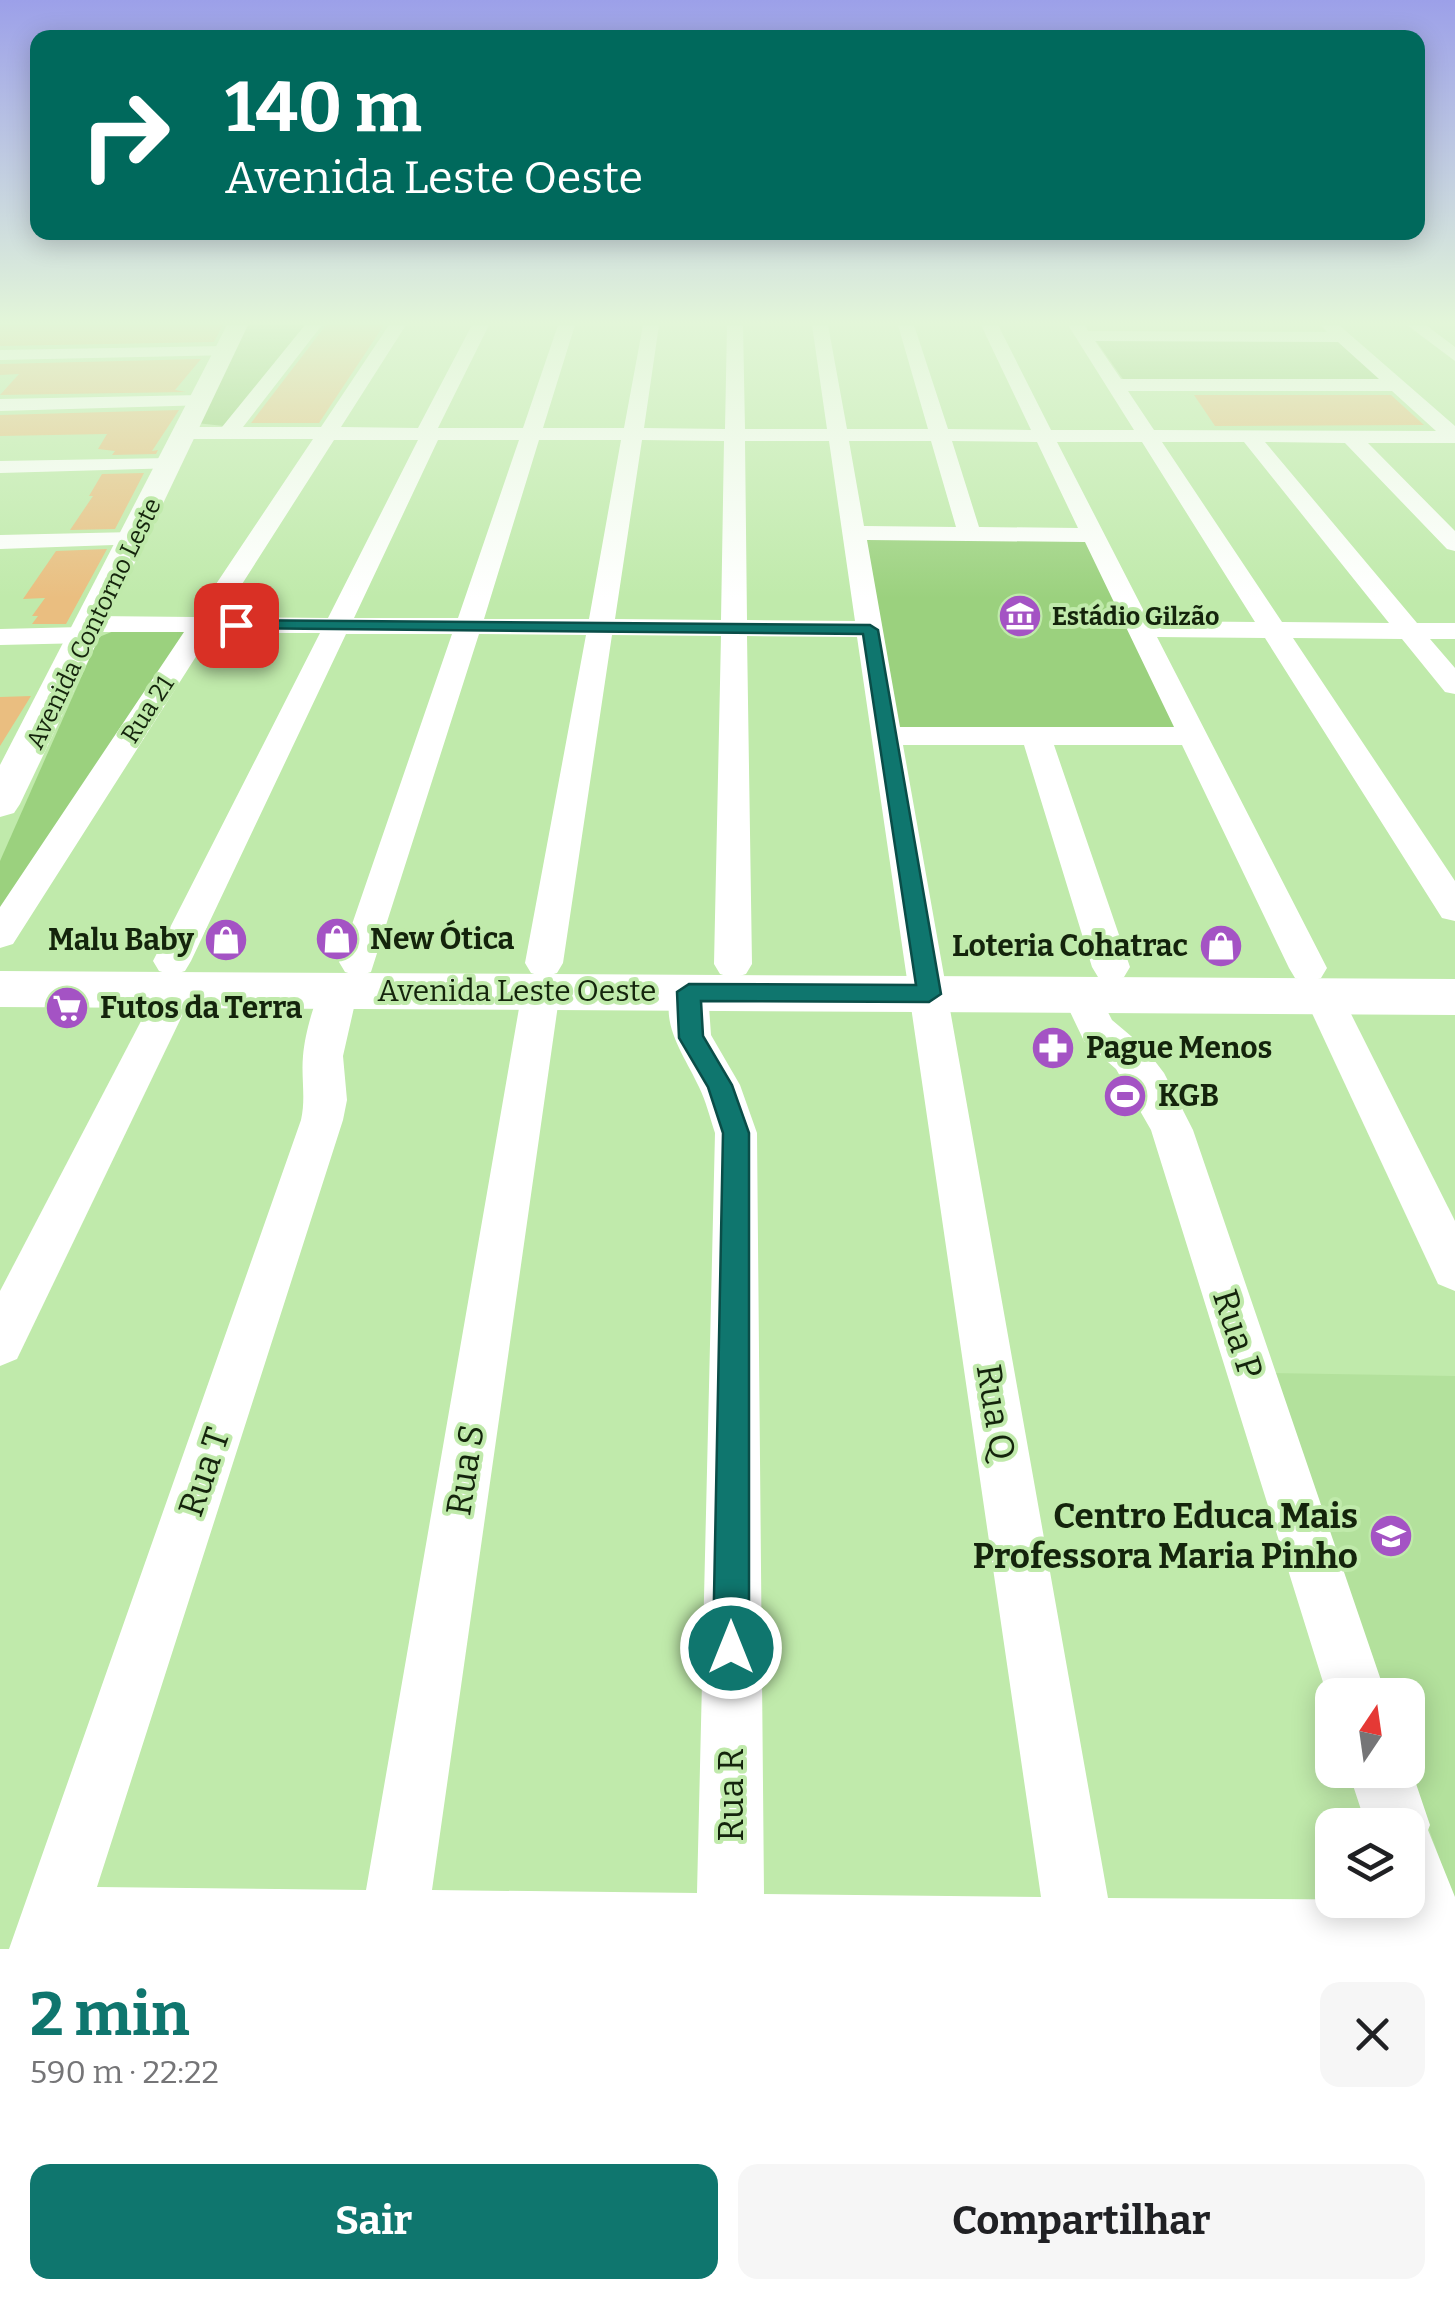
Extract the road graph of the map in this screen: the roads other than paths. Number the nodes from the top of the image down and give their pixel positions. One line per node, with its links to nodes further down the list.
1 (194, 416): 15 (main road, Avenida Contorno Leste)
2 (242, 416): 16 (street)
3 (340, 416): 17 (street, Rua 21)
4 (437, 416): 18 (street)
5 (537, 416): 19 (street, Rua T)
6 (634, 416): 20 (street, Rua S)
7 (733, 416): 21 (street)
8 (836, 416): 22 (street, Rua Q)
9 (934, 416): 23 (street)
10 (1032, 416): 24 (street)
11 (1134, 416): 25 (street)
12 (1169, 416): 26 (street)
13 (1204, 416): 27 (street)
14 (1431, 416): 30 (street)
15 (185, 434): 16 (street); 31 (main road, Avenida Contorno Leste)
16 (227, 434): 17 (street)
17 (328, 434): 18 (street); 39 (street, Rua 21)
18 (428, 434): 19 (street); 40 (street)
19 (531, 434): 20 (street); 41 (street, Rua T)
20 (631, 435): 21 (street); 42 (street, Rua S)
21 (732, 435): 22 (street); 43 (street)
22 (839, 436): 23 (street); 33 (street, Rua Q)
23 (940, 436): 24 (street); 34 (street)
24 (1042, 436): 25 (street); 35 (street)
25 (1147, 436): 26 (street); 47 (street)
26 (1183, 436): 27 (street)
27 (1220, 436): 28 (street)
28 (1250, 437): 29 (street); 48 (street)
29 (1351, 437): 30 (street); 38 (street)
30 (1455, 437)
31 (170, 464): 32 (street); 36 (main road, Avenida Contorno Leste)
32 (0, 467)
33 (854, 533): 34 (street); 46 (street, Rua Q)
34 (970, 534): 35 (street)
35 (1092, 535): 45 (street)
36 (134, 540): 37 (street); 44 (main road, Avenida Contorno Leste)
37 (0, 542)
38 (1455, 544)
39 (202, 624): 40 (street); 44 (street); 59 (street, Rua 21)
40 (337, 625): 41 (street); 62 (street)
41 (468, 626): 42 (street); 63 (street, Rua T)
42 (600, 628): 43 (street); 64 (street, Rua S)
43 (732, 628): 46 (street); 60 (street)
44 (90, 629): 50 (street); 55 (main road, Avenida Contorno Leste)
45 (1139, 629): 47 (street); 54 (street)
46 (870, 630): 52 (street, Rua Q)
47 (1273, 630): 48 (street); 58 (street)
48 (1409, 630): 49 (street); 51 (street)
49 (1455, 631)
50 (0, 637)
51 (1455, 686)
52 (887, 736): 53 (street); 65 (street, Rua Q)
53 (1036, 736): 54 (street); 66 (street, Rua P)
54 (1192, 736): 68 (street)
55 (13, 759): 56 (main road, Avenida Contorno Leste); 57 (main road, Avenida Contorno Leste)
56 (0, 804)
57 (0, 834)
58 (1455, 909)
59 (0, 936)
60 (733, 964): 64 (main road, Avenida Leste Oeste); 65 (main road, Avenida Leste Oeste)
61 (1455, 969): 68 (main road, Avenida Leste Oeste)
62 (174, 975): 63 (main road, Avenida Leste Oeste); 67 (main road, Avenida Leste Oeste); 72 (street)
63 (349, 976): 64 (main road, Avenida Leste Oeste); 75 (street, Rua T)
64 (542, 977): 69 (main road, Avenida Leste Oeste); 76 (street, Rua S)
65 (927, 979): 66 (main road, Avenida Leste Oeste); 69 (main road, Avenida Leste Oeste); 78 (street, Rua Q)
66 (1096, 981): 68 (main road, Avenida Leste Oeste); 73 (street, Rua P)
67 (5, 982)
68 (1315, 982): 70 (main road, Avenida Leste Oeste); 71 (street)
69 (689, 992): 77 (street, Rua R)
70 (1455, 997)
71 (1455, 1268)
72 (0, 1342)
73 (1350, 1678)
74 (1425, 1908): 79 (street)
75 (48, 1934): 76 (street)
76 (392, 1937): 77 (street)
77 (730, 1939): 78 (street)
78 (1081, 1941): 79 (street)
79 (1436, 1943)

